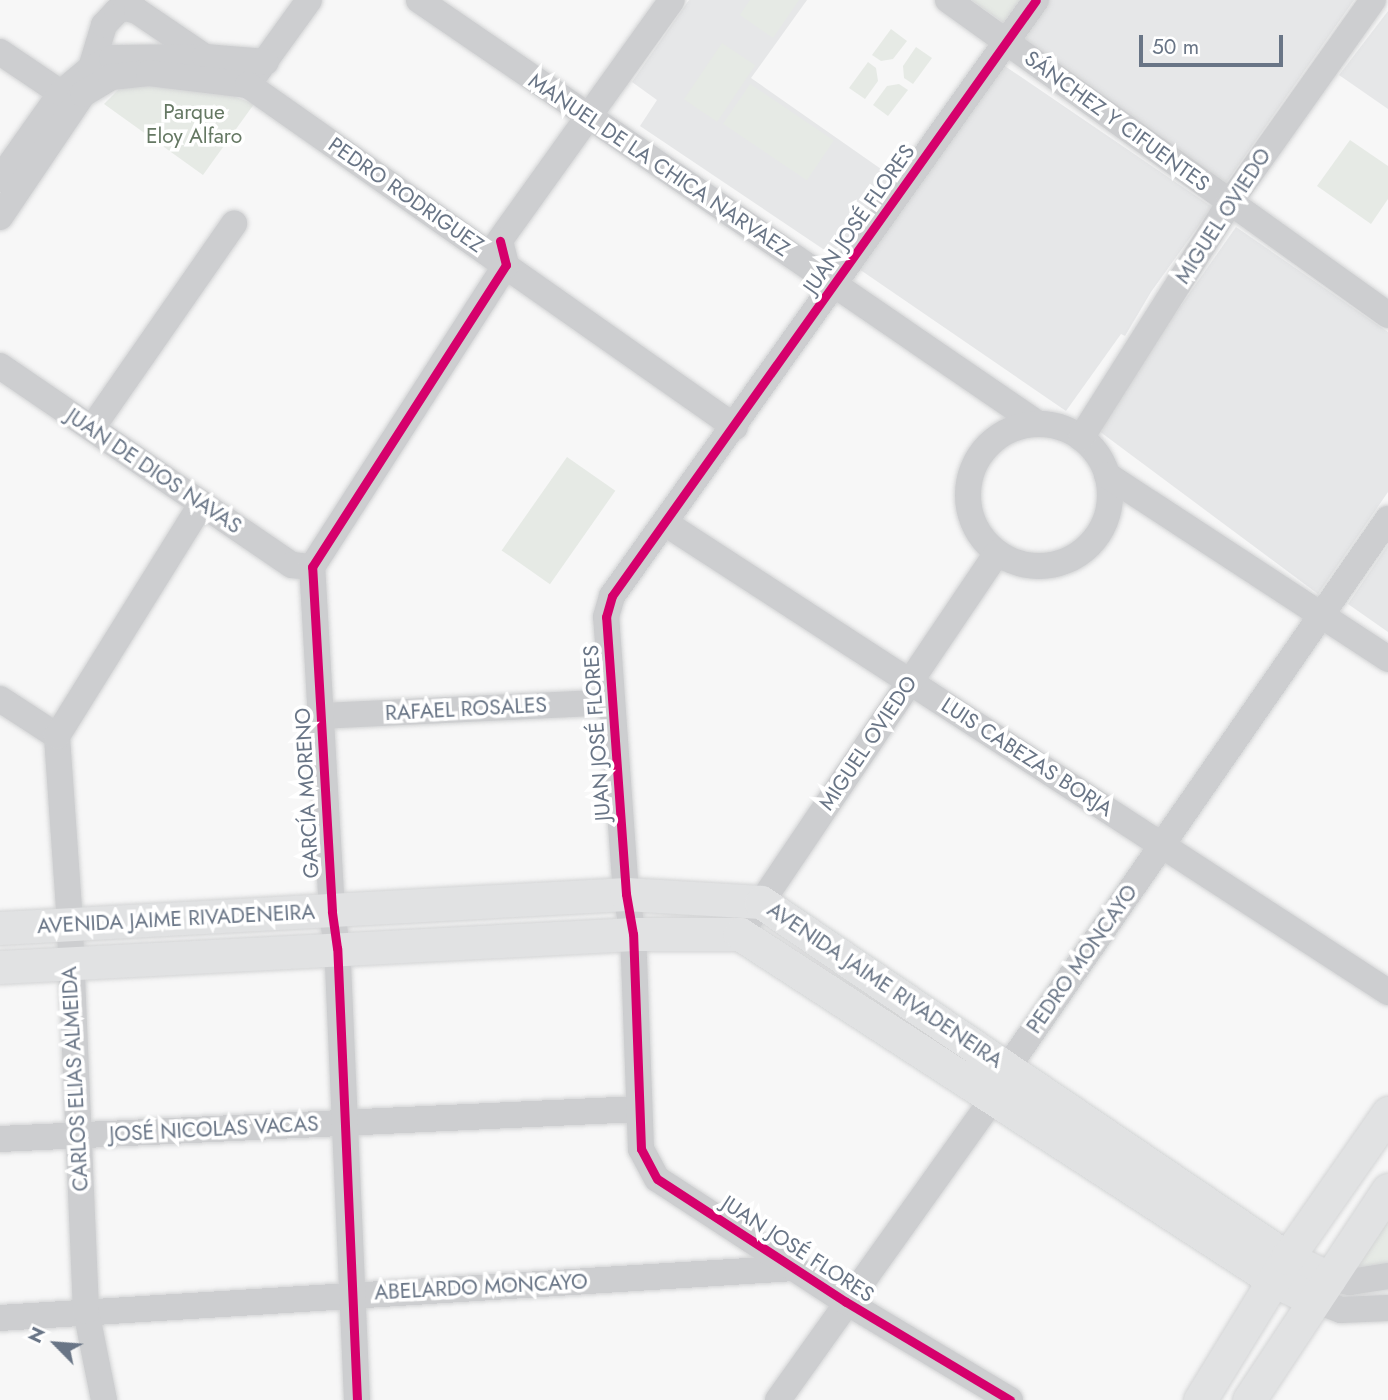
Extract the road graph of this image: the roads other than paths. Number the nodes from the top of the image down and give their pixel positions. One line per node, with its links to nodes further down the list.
1 (309, 0): 10 (street)
2 (419, 0): 14 (street, MANUEL DE LA CHICA NARVAEZ)
3 (672, 0): 14 (street)
4 (947, 0): 7 (street, SÁNCHEZ Y CIFUENTES)
5 (1036, 0): 7 (street, JUAN JOSÉ FLORES)
6 (1373, 0): 16 (street, MIGUEL OVIEDO)
7 (1006, 42): 16 (street, SÁNCHEZ Y CIFUENTES); 20 (street, JUAN JOSÉ FLORES)
8 (0, 52): 13 (street)
9 (205, 57): 10 (street); 11 (street); 11 (street)
10 (266, 62): 12 (street)
11 (91, 68): 13 (street)
12 (248, 85): 13 (street); 19 (street, PEDRO RODRIGUEZ)
13 (69, 98): 15 (street); 17 (street)
14 (589, 116): 19 (street); 20 (street, MANUEL DE LA CHICA NARVAEZ)
15 (0, 179)
16 (1230, 202): 21 (street, SÁNCHEZ Y CIFUENTES); 26 (street, MIGUEL OVIEDO)
17 (0, 216)
18 (234, 223): 25 (street)
19 (499, 254): 24 (street, PEDRO RODRIGUEZ); 32 (street)
20 (834, 284): 23 (street, MANUEL DE LA CHICA NARVAEZ); 24 (street, JUAN JOSÉ FLORES)
21 (1388, 315)
22 (0, 366): 25 (street, JUAN DE DIOS NAVAS)
23 (1038, 424): 26 (street); 31 (street)
24 (735, 427): 30 (street, JUAN JOSÉ FLORES)
25 (92, 428): 28 (street, JUAN DE DIOS NAVAS)
26 (1082, 438): 27 (street)
27 (1107, 475): 31 (street); 33 (street)
28 (202, 503): 32 (street, JUAN DE DIOS NAVAS); 39 (street)
29 (1388, 519): 33 (street, PEDRO MONCAYO)
30 (664, 523): 35 (street, LUIS CABEZAS BORJA); 37 (street, JUAN JOSÉ FLORES)
31 (997, 553): 35 (street, MIGUEL OVIEDO)
32 (312, 567): 38 (street, GARCÍA MORENO)
33 (1320, 617): 34 (street); 40 (street, PEDRO MONCAYO)
34 (1388, 659)
35 (909, 682): 40 (street, LUIS CABEZAS BORJA); 42 (street, MIGUEL OVIEDO)
36 (0, 699): 39 (street)
37 (612, 702): 38 (street, RAFAEL ROSALES); 41 (street, JUAN JOSÉ FLORES)
38 (320, 716): 43 (street, GARCÍA MORENO)
39 (57, 736): 44 (street, CARLOS ELIAS ALMEIDA)
40 (1162, 844): 51 (street, LUIS CABEZAS BORJA); 52 (street, PEDRO MONCAYO)
41 (626, 894): 42 (main road, AVENIDA JAIME RIVADENEIRA); 43 (main road, AVENIDA JAIME RIVADENEIRA); 46 (street, JUAN JOSÉ FLORES)
42 (761, 902): 47 (street, MIGUEL OVIEDO); 52 (main road, AVENIDA JAIME RIVADENEIRA)
43 (332, 911): 44 (main road, AVENIDA JAIME RIVADENEIRA); 48 (street, GARCÍA MORENO)
44 (70, 923): 45 (main road, AVENIDA JAIME RIVADENEIRA); 49 (street, CARLOS ELIAS ALMEIDA)
45 (0, 928)
46 (633, 934): 47 (main road, AVENIDA JAIME RIVADENEIRA); 48 (main road, AVENIDA JAIME RIVADENEIRA); 54 (street, JUAN JOSÉ FLORES)
47 (740, 934): 53 (main road, AVENIDA JAIME RIVADENEIRA)
48 (337, 948): 49 (main road, AVENIDA JAIME RIVADENEIRA); 56 (street, GARCÍA MORENO)
49 (70, 962): 50 (main road, AVENIDA JAIME RIVADENEIRA); 57 (street, CARLOS ELIAS ALMEIDA)
50 (0, 967)
51 (1388, 992)
52 (1008, 1067): 53 (street, PEDRO MONCAYO); 61 (main road, AVENIDA JAIME RIVADENEIRA)
53 (993, 1099): 61 (main road, AVENIDA JAIME RIVADENEIRA); 65 (street, PEDRO MONCAYO)
54 (638, 1109): 56 (street, JOSÉ NICOLAS VACAS); 60 (street, JUAN JOSÉ FLORES)
55 (1388, 1113): 61 (main road)
56 (345, 1122): 57 (street, JOSÉ NICOLAS VACAS); 64 (street, GARCÍA MORENO)
57 (78, 1136): 58 (street, JOSÉ NICOLAS VACAS); 67 (street, CARLOS ELIAS ALMEIDA)
58 (0, 1139)
59 (1388, 1190): 63 (main road)
60 (794, 1268): 64 (street, ABELARDO MONCAYO); 65 (street, JUAN JOSÉ FLORES)
61 (1281, 1269): 63 (main road, AVENIDA JAIME RIVADENEIRA); 73 (main road)
62 (1388, 1276): 63 (street)
63 (1322, 1289): 66 (street); 74 (main road)
64 (351, 1295): 67 (street, ABELARDO MONCAYO); 70 (street, GARCÍA MORENO)
65 (846, 1302): 71 (street, PEDRO MONCAYO); 72 (street, JUAN JOSÉ FLORES)
66 (1388, 1308)
67 (86, 1311): 68 (street, ABELARDO MONCAYO); 69 (street, CARLOS ELIAS ALMEIDA)
68 (0, 1318)
69 (104, 1400)
70 (357, 1400)
71 (778, 1400)
72 (1010, 1400)
73 (1200, 1400)
74 (1249, 1400)

